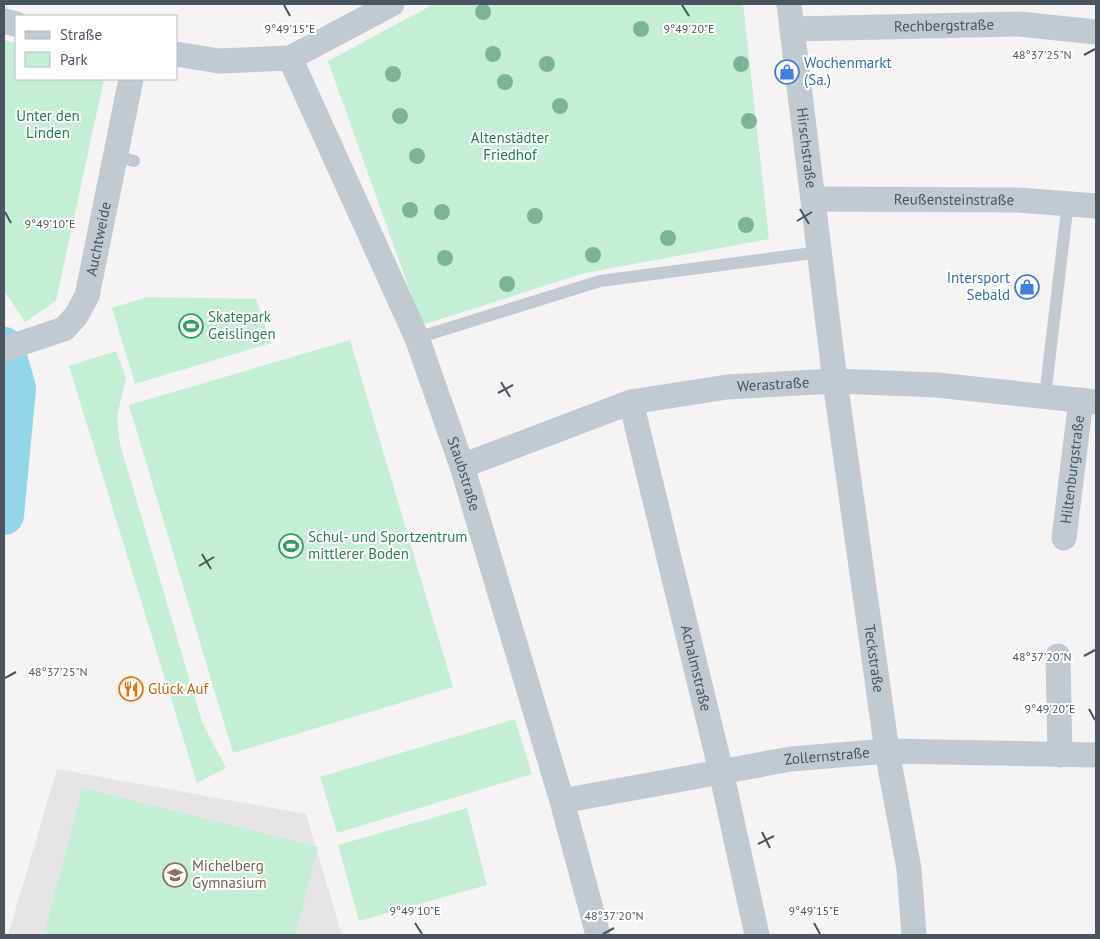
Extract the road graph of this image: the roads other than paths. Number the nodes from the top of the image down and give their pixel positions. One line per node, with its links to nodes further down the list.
1 (392, 4): 6 (street)
2 (789, 4): 3 (street, Hirschstraße)
3 (792, 29): 4 (street, Rechbergstraße); 8 (street, Hirschstraße)
4 (1096, 32)
5 (178, 54): 6 (street)
6 (290, 58): 12 (street, Staubstraße)
7 (131, 80): 13 (street, Auchtweide)
8 (813, 199): 9 (street, Reußensteinstraße); 11 (street, Hirschstraße)
9 (1068, 202): 10 (street, Reußensteinstraße); 15 (lane)
10 (1096, 206)
11 (820, 252): 12 (lane); 14 (street, Hirschstraße)
12 (417, 338): 18 (street, Staubstraße)
13 (4, 349)
14 (835, 381): 15 (street, Werastraße); 17 (street, Werastraße); 21 (street, Teckstraße)
15 (1045, 396): 16 (street, Werastraße)
16 (1088, 401): 19 (street, Hiltenburgstraße)
17 (630, 402): 18 (street, Werastraße); 24 (street, Achalmstraße)
18 (462, 466): 25 (street, Staubstraße)
19 (1064, 538)
20 (1058, 656): 22 (street)
21 (887, 751): 22 (street, Zollernstraße); 24 (street, Zollernstraße); 28 (street, Teckstraße)
22 (1060, 755): 23 (street, Zollernstraße)
23 (1096, 755)
24 (722, 771): 25 (street, Zollernstraße); 27 (street, Achalmstraße)
25 (562, 801): 26 (street, Staubstraße)
26 (598, 935)
27 (757, 935)
28 (914, 935)

